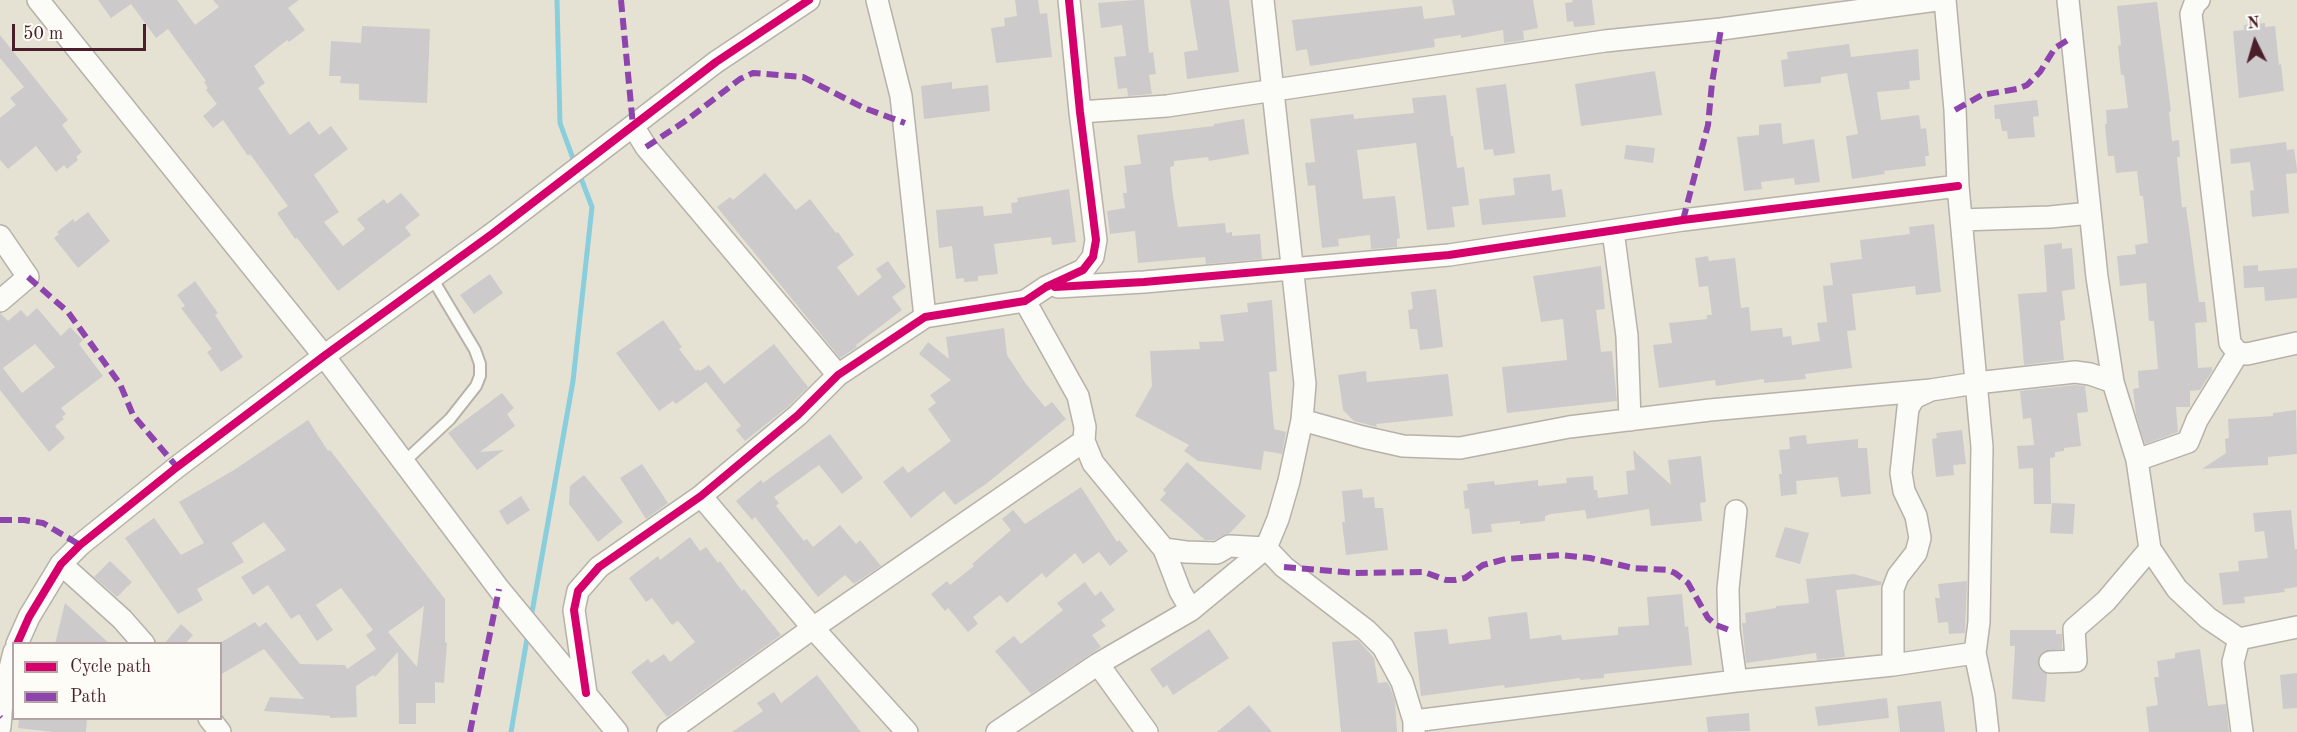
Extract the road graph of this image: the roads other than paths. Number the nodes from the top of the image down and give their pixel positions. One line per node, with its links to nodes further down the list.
1 (38, 0): 26 (street)
2 (809, 0): 12 (street)
3 (877, 0): 23 (street)
4 (1069, 0): 11 (street)
5 (1263, 0): 10 (street)
6 (1937, 0): 10 (street)
7 (1945, 0): 13 (street)
8 (2068, 0): 14 (street)
9 (2199, 0): 25 (street)
10 (1273, 91): 11 (street); 18 (street)
11 (1080, 112): 20 (street)
12 (633, 126): 19 (street); 27 (street)
13 (1958, 186): 15 (street); 16 (street)
14 (2090, 213): 15 (street); 28 (street)
15 (1961, 220): 29 (street)
16 (1613, 231): 18 (street); 32 (street)
17 (0, 236): 21 (street)
18 (1293, 267): 20 (street); 31 (street)
19 (432, 278): 26 (street); 35 (lane)
20 (1046, 288): 22 (street)
21 (0, 301)
22 (1025, 301): 23 (street); 33 (street)
23 (925, 317): 27 (street)
24 (2297, 343): 25 (street)
25 (2238, 353): 34 (street)
26 (324, 356): 35 (street); 41 (street)
27 (838, 375): 36 (street)
28 (2113, 382): 29 (street); 34 (street)
29 (1976, 383): 30 (street); 48 (street)
30 (1931, 390): 32 (street); 52 (street)
31 (1302, 420): 32 (street); 38 (street)
32 (1630, 420)
33 (1084, 441): 39 (street); 44 (street)
34 (2137, 460): 40 (street)
35 (404, 462): 54 (street)
36 (701, 496): 44 (street); 54 (street)
37 (1736, 511): 53 (street)
38 (1266, 548): 39 (street); 42 (street); 56 (street)
39 (1164, 549): 42 (street)
40 (2150, 549): 45 (street); 50 (street)
41 (61, 564): 46 (street); 47 (street)
42 (1191, 610): 51 (street)
43 (2297, 627): 45 (street)
44 (813, 628): 60 (street); 61 (street)
45 (2238, 639): 65 (street)
46 (18, 642)
47 (142, 642)
48 (1975, 653): 52 (street); 64 (street)
49 (12, 660): 57 (street)
50 (2050, 662)
51 (1098, 664): 62 (street); 63 (street)
52 (1893, 664): 53 (street)
53 (1736, 681): 56 (street)
54 (586, 693): 59 (street)
55 (211, 720): 58 (street)
56 (1414, 726)
57 (0, 727)
58 (220, 732)
59 (617, 732)
60 (668, 732)
61 (907, 732)
62 (997, 732)
63 (1147, 732)
64 (1988, 732)
65 (2242, 732)

